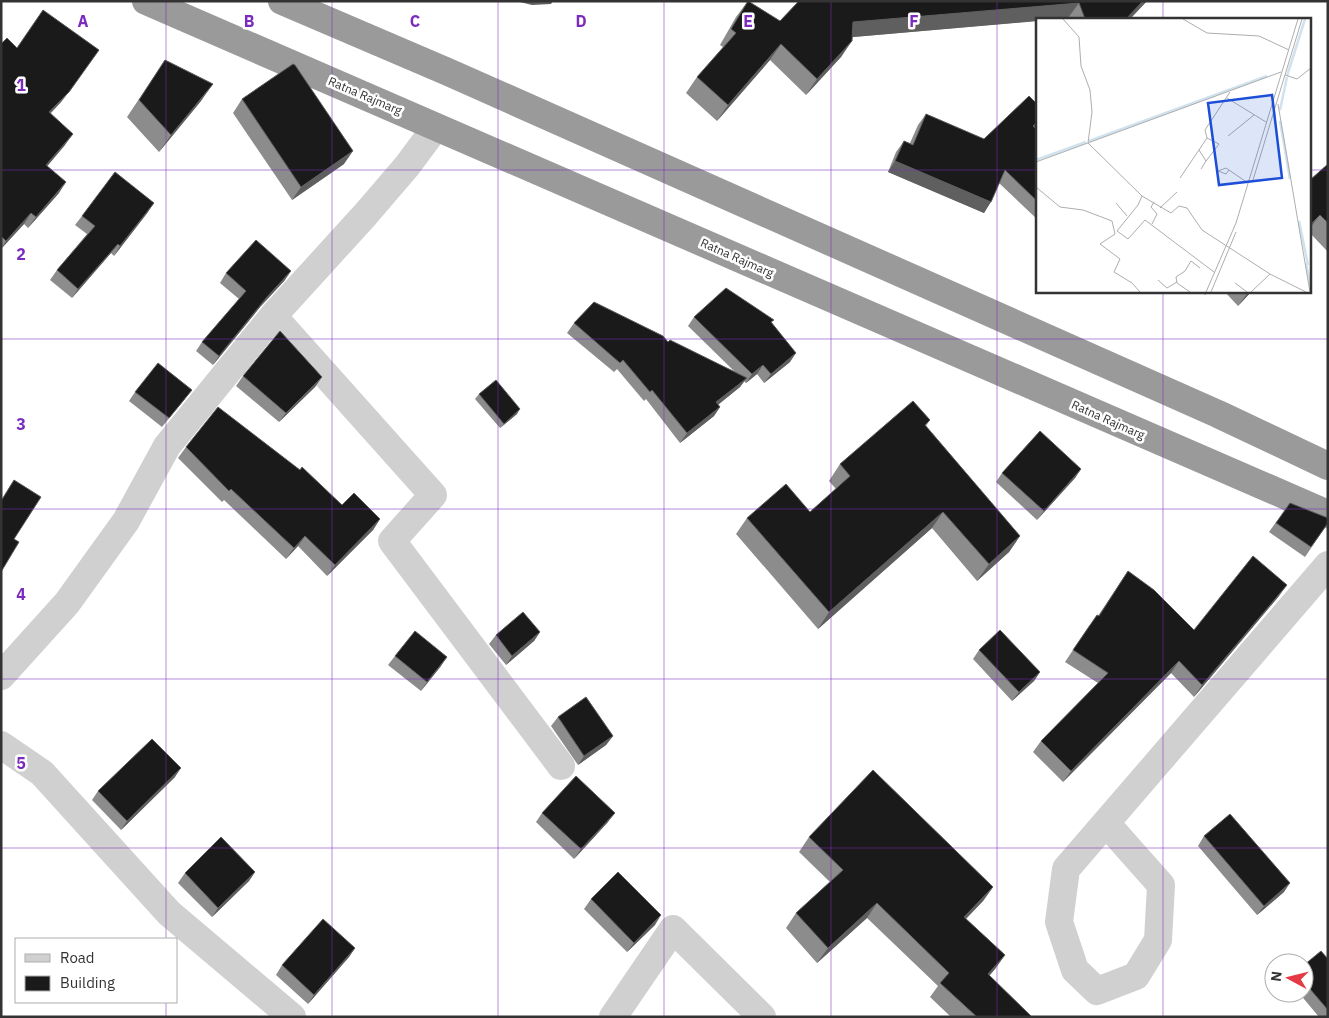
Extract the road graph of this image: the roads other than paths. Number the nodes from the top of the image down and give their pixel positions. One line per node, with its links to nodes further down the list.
1 (146, 1): 3 (highway, Ratna Rajmarg)
2 (282, 1): 5 (highway)
3 (436, 127): 4 (street); 6 (highway, Ratna Rajmarg)
4 (273, 316): 8 (street); 10 (street)
5 (1328, 466)
6 (1328, 514)
7 (1328, 565): 11 (street)
8 (1, 676)
9 (1, 745): 12 (street)
10 (561, 766)
11 (1106, 823): 11 (street)
12 (292, 1017)
13 (614, 1017): 14 (street)
14 (762, 1017)

